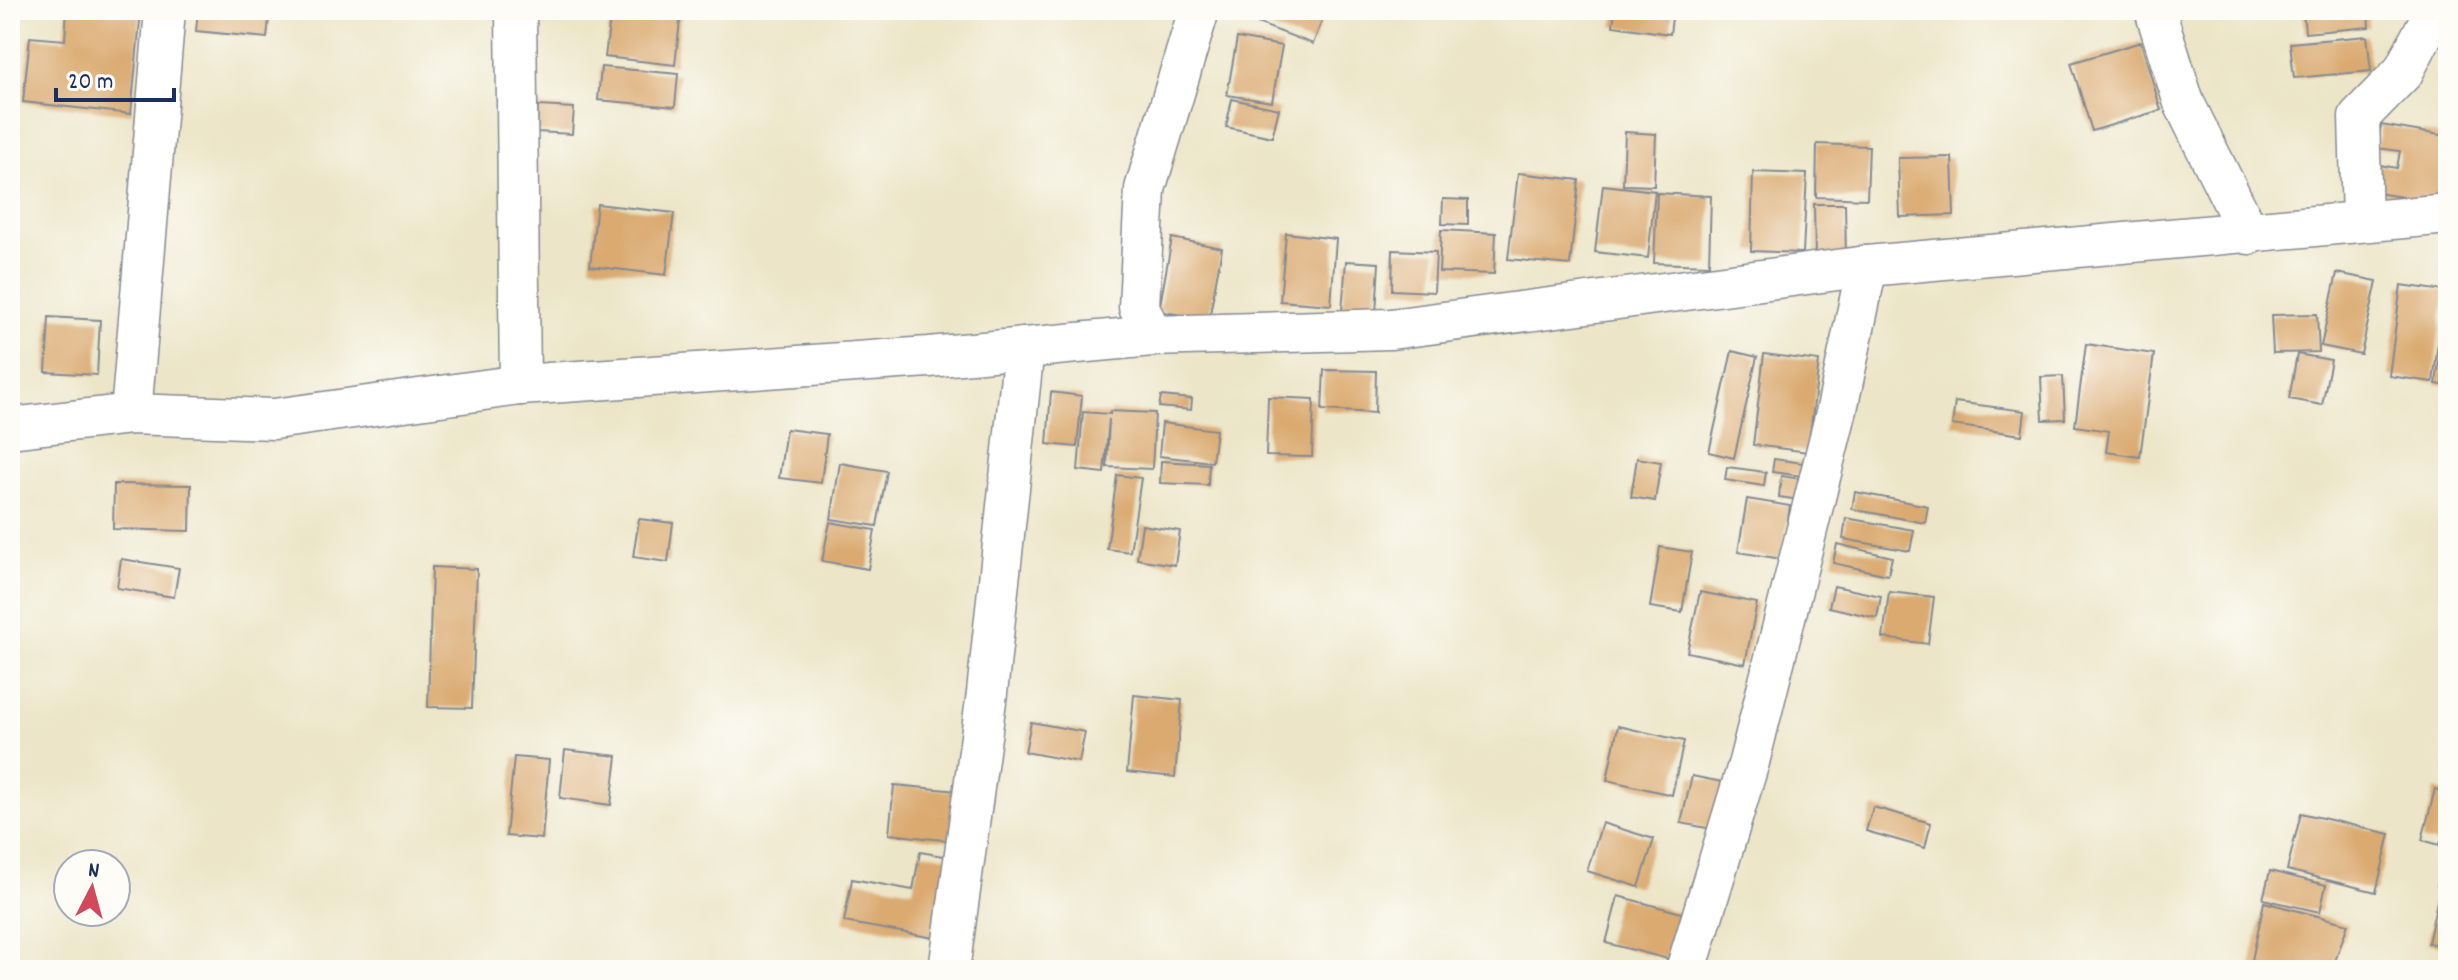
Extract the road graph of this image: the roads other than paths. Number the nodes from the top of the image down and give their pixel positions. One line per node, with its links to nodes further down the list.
1 (165, 10): 13 (street)
2 (516, 10): 12 (street)
3 (1199, 10): 10 (street)
4 (2155, 10): 8 (street)
5 (2435, 10): 7 (street)
6 (2448, 214): 7 (street)
7 (2362, 221): 8 (street)
8 (2249, 234): 9 (street)
9 (1867, 266): 10 (street); 16 (street)
10 (1152, 336): 11 (street)
11 (1024, 348): 12 (street); 15 (street)
12 (520, 385): 13 (street)
13 (131, 414): 14 (street)
14 (10, 428)
15 (949, 970)
16 (1686, 970)

